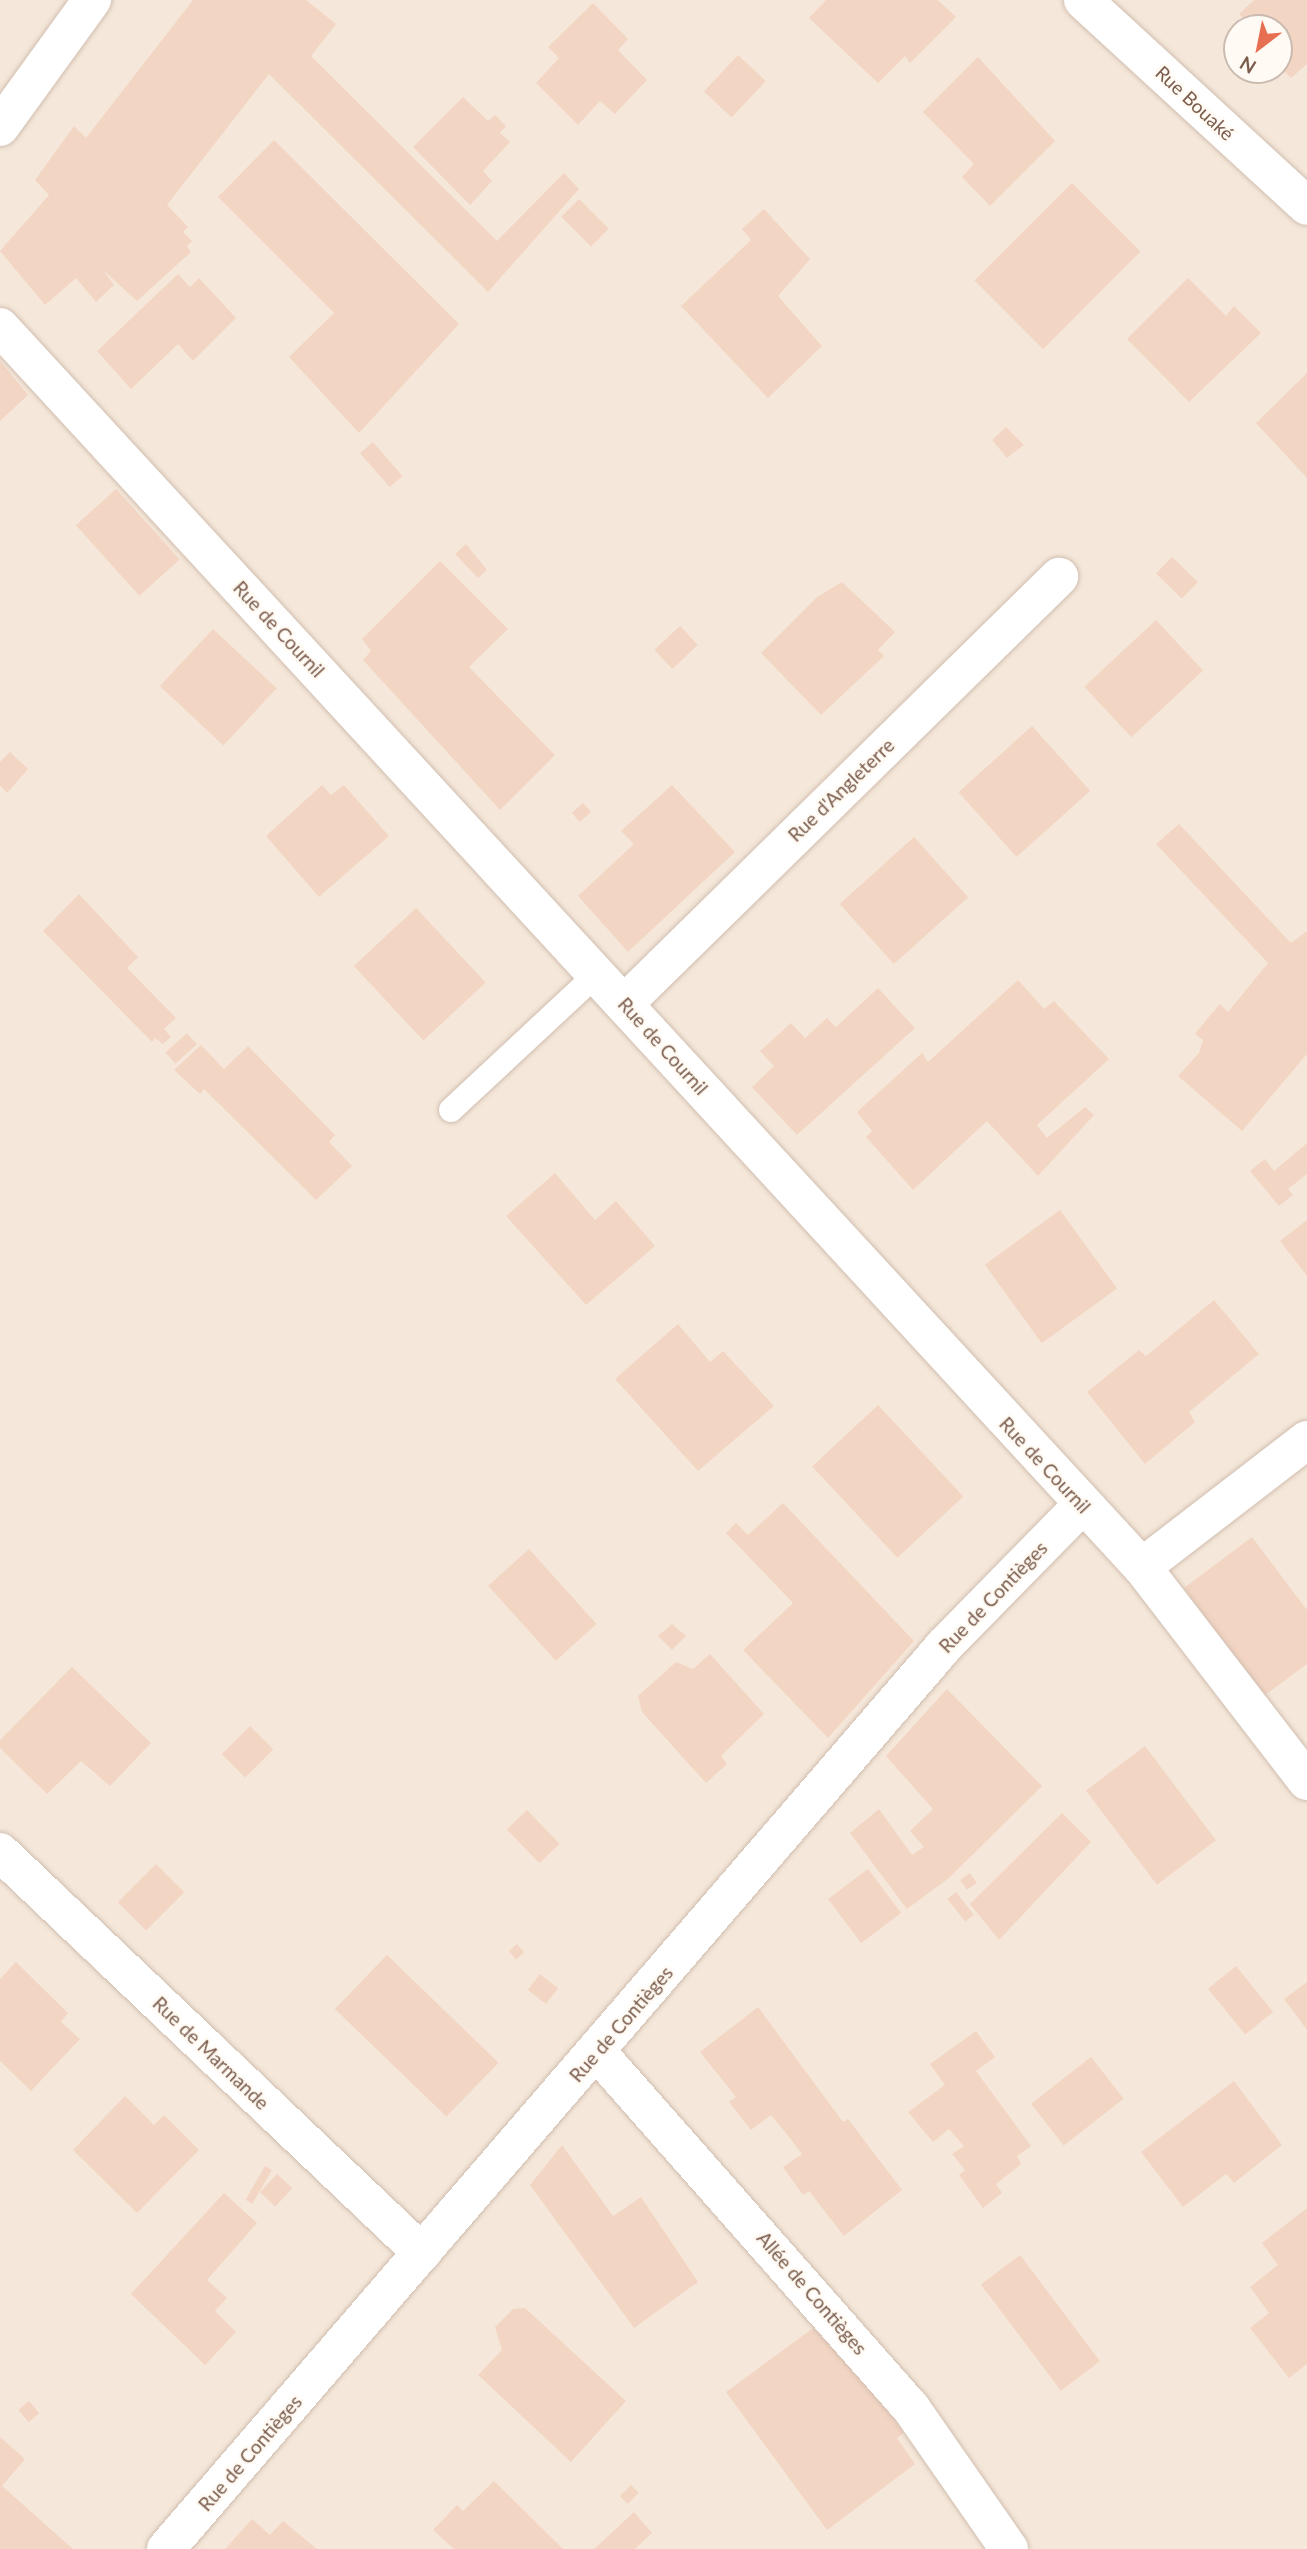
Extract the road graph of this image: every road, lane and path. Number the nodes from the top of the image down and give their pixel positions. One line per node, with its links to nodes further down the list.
1 (92, 0): 3 (street)
2 (1083, 0): 4 (street, Rue Bouaké)
3 (0, 127)
4 (1307, 206)
5 (0, 327): 7 (street, Rue de Cournil)
6 (1059, 577): 8 (street, Rue d'Angleterre)
7 (597, 974): 8 (street, Rue de Cournil); 9 (lane)
8 (624, 1004): 11 (street, Rue de Cournil)
9 (452, 1110)
10 (1307, 1440): 12 (street)
11 (1082, 1505): 12 (street, Rue de Cournil); 15 (street, Rue de Contièges)
12 (1142, 1567): 13 (street, Rue de Cournil)
13 (1307, 1780)
14 (0, 1852): 16 (street, Rue de Marmande)
15 (597, 2052): 16 (street, Rue de Contièges); 18 (street, Allée de Contièges)
16 (422, 2253): 17 (street, Rue de Contièges)
17 (166, 2549)
18 (1009, 2549)

